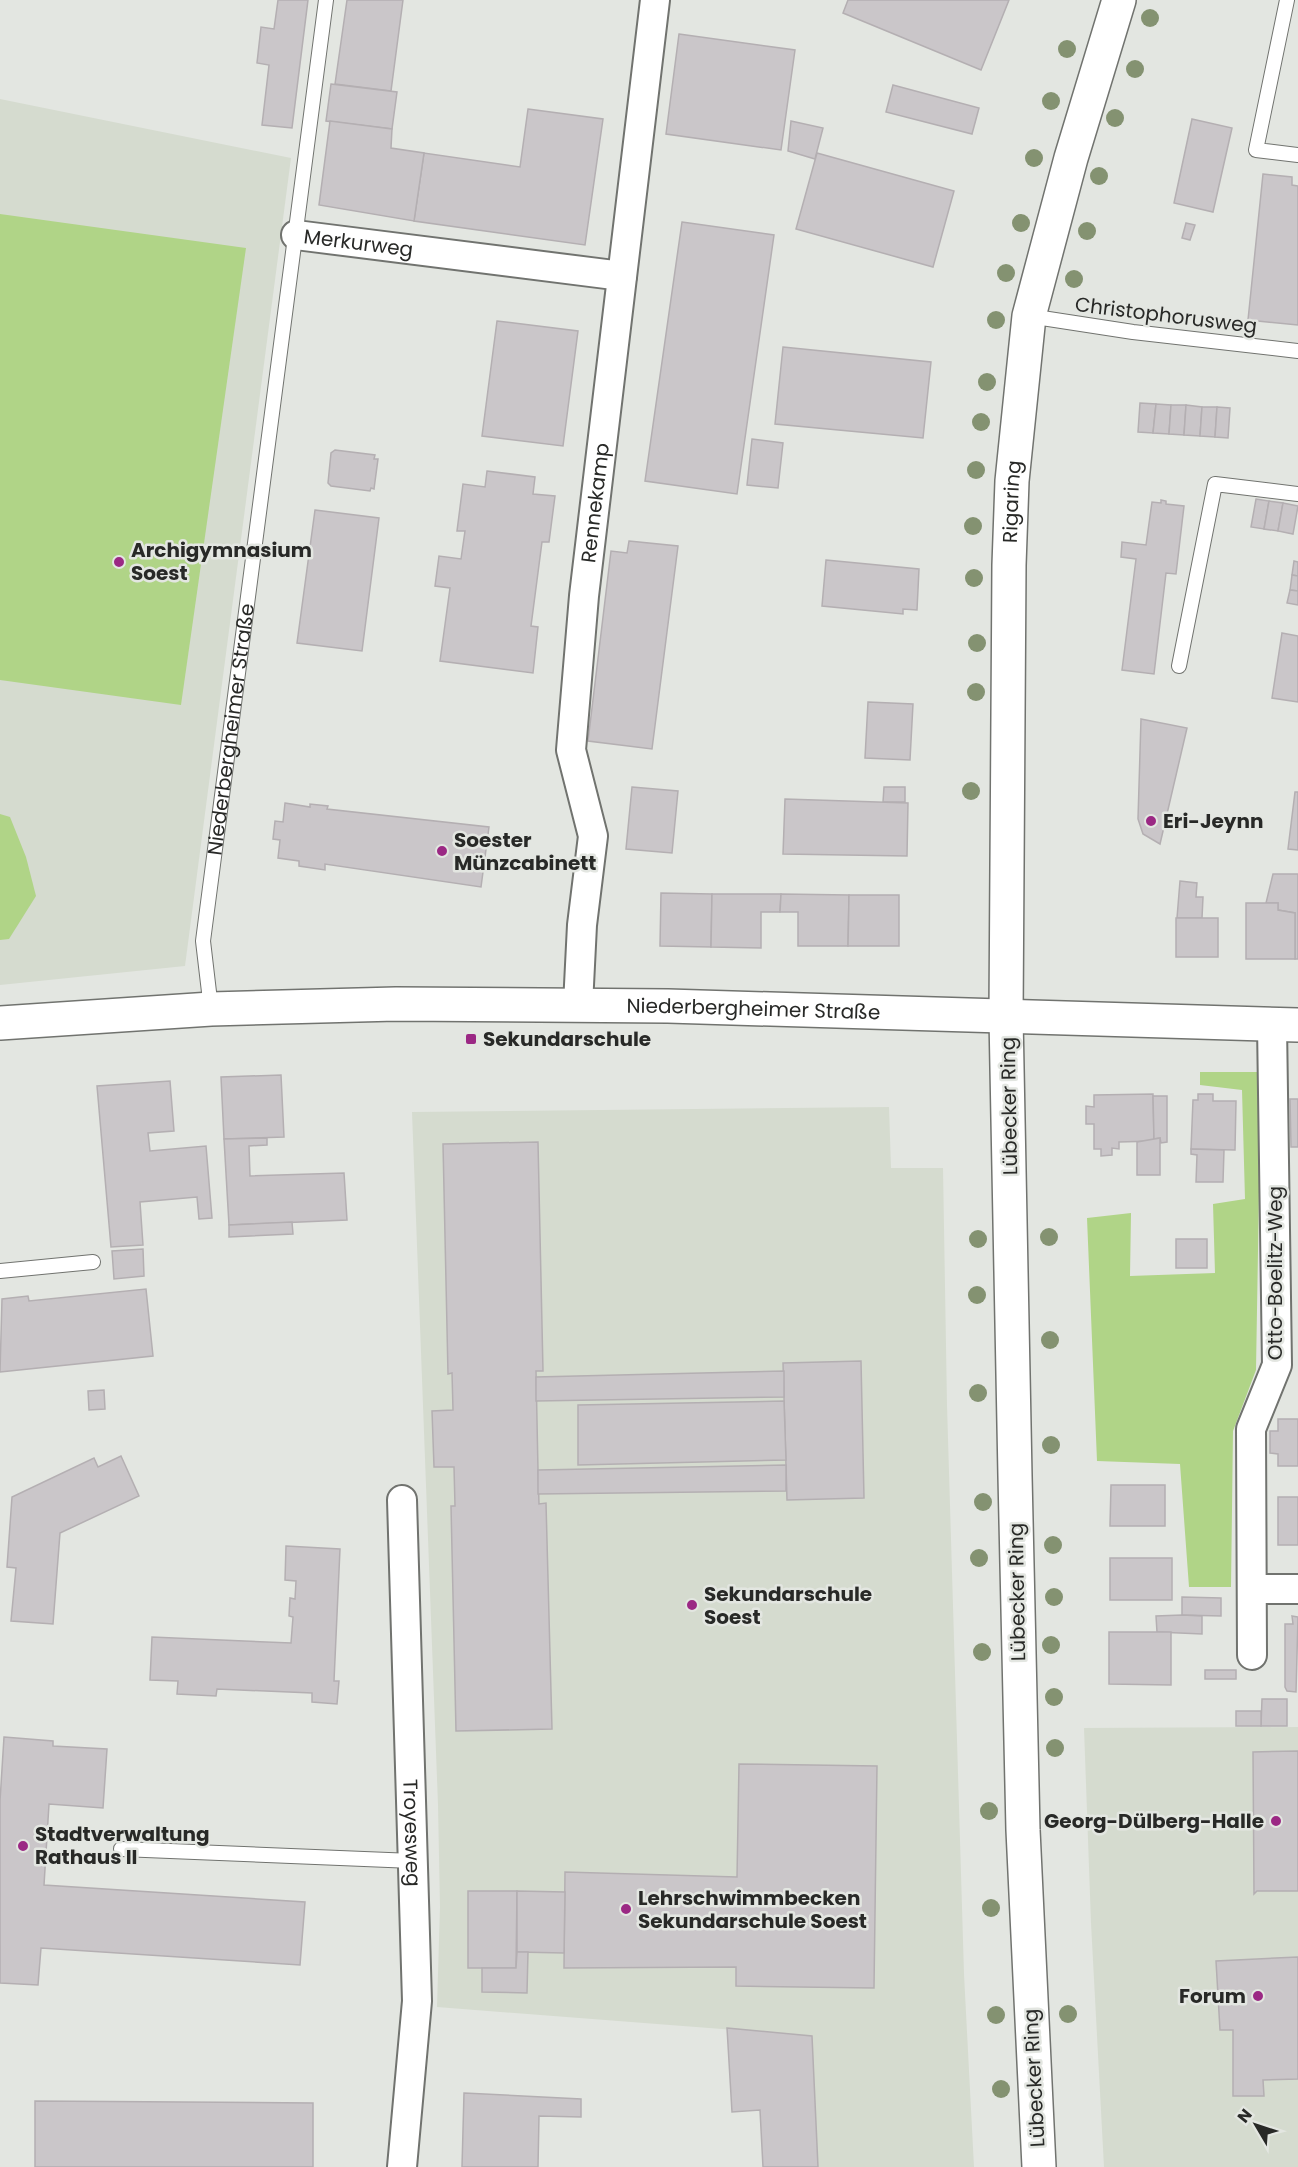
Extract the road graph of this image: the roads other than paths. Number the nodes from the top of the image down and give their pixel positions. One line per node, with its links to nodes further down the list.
1 (326, 0): 6 (lane, Merkurweg)
2 (656, 0): 7 (street, Rennekamp)
3 (1119, 0): 8 (main road, Rigaring)
4 (1287, 0): 5 (lane)
5 (1298, 155)
6 (296, 235): 7 (street, Merkurweg); 13 (lane, Niederbergheimer Straße)
7 (622, 276): 12 (street, Rennekamp)
8 (1029, 316): 9 (lane, Christophorusweg); 14 (main road, Rigaring)
9 (1298, 351)
10 (1298, 494): 11 (lane)
11 (1179, 666)
12 (578, 1005): 13 (main road, Niederbergheimer Straße); 14 (main road, Niederbergheimer Straße)
13 (211, 1009): 15 (main road, Niederbergheimer Straße)
14 (1006, 1017): 16 (main road, Niederbergheimer Straße); 26 (main road, Lübecker Ring)
15 (0, 1023)
16 (1285, 1025): 20 (street, Otto-Boelitz-Weg)
17 (93, 1262): 18 (lane)
18 (0, 1271)
19 (402, 1500): 24 (street, Troyesweg)
20 (1253, 1589): 21 (street); 22 (street, Otto-Boelitz-Weg)
21 (1298, 1589)
22 (1252, 1655)
23 (121, 1849): 24 (lane)
24 (413, 1861): 25 (street, Troyesweg)
25 (402, 2167)
26 (1038, 2167)

